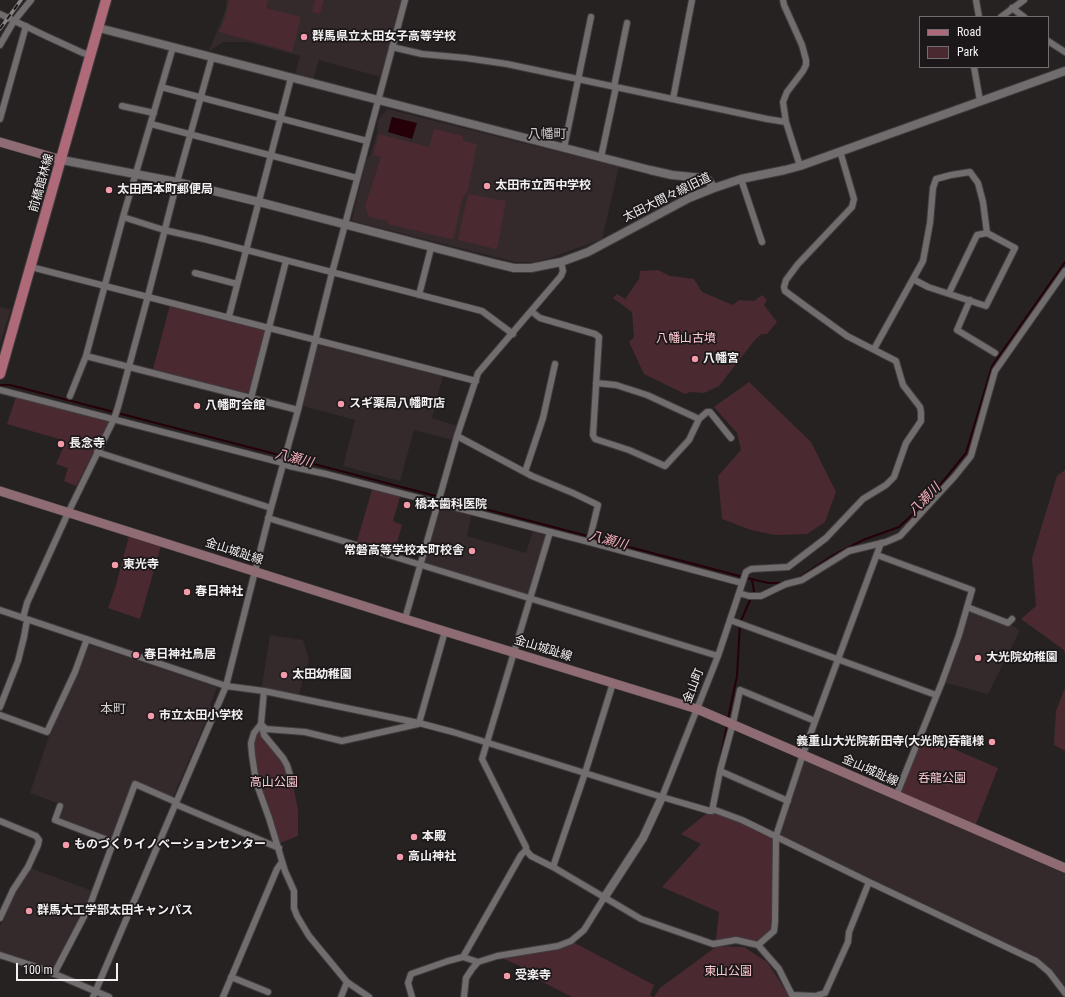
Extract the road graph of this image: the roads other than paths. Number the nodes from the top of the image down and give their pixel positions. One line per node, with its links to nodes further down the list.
1 (31, 0): 14 (street)
2 (106, 0): 17 (main road, 前橋館林線)
3 (405, 0): 21 (street)
4 (692, 0): 32 (street)
5 (783, 0): 39 (street)
6 (976, 0): 10 (street)
7 (1024, 0): 8 (street)
8 (1012, 8): 11 (street); 12 (street)
9 (0, 14): 14 (street)
10 (979, 16)
11 (1002, 16)
12 (1023, 16)
13 (591, 17): 28 (street)
14 (14, 21): 16 (street); 19 (street)
15 (627, 22): 30 (street)
16 (26, 26): 23 (street); 37 (street)
17 (98, 28): 20 (street); 23 (main road, 前橋館林線)
18 (1049, 42): 22 (street)
19 (0, 45)
20 (173, 47): 24 (street); 29 (street)
21 (392, 47): 28 (street); 33 (street)
22 (1065, 52)
23 (91, 55): 48 (main road, 前橋館林線)
24 (212, 57): 27 (street); 31 (street)
25 (974, 68): 34 (street)
26 (1065, 71): 34 (street, 太田大間々線旧道)
27 (291, 78): 33 (street); 38 (street)
28 (578, 79): 30 (street); 44 (street)
29 (161, 87): 31 (street); 36 (street)
30 (615, 87): 32 (street); 47 (street)
31 (201, 98): 38 (street); 41 (street)
32 (673, 99): 39 (street)
33 (378, 100): 43 (street); 44 (street)
34 (980, 101): 45 (street, 太田大間々線旧道)
35 (122, 106): 36 (street)
36 (154, 114): 40 (street)
37 (0, 118)
38 (280, 119): 43 (street); 46 (street)
39 (786, 122): 49 (street)
40 (151, 124): 41 (street); 50 (street)
41 (190, 134): 46 (street); 53 (street)
42 (0, 142): 48 (main road)
43 (367, 142): 51 (street)
44 (564, 148): 47 (street)
45 (840, 151): 49 (street, 太田大間々線旧道); 81 (street)
46 (271, 155): 51 (street); 55 (street)
47 (601, 157): 54 (street)
48 (62, 160): 50 (street, 太田大間々線旧道); 65 (main road, 前橋館林線)
49 (800, 166): 52 (street, 太田大間々線旧道)
50 (136, 174): 53 (street, 太田大間々線旧道); 56 (street)
51 (357, 178): 57 (street)
52 (741, 179): 54 (street, 太田大間々線旧道); 60 (street)
53 (176, 182): 55 (street, 太田大間々線旧道); 58 (street)
54 (714, 188): 64 (street, 太田大間々線旧道)
55 (259, 202): 57 (street, 太田大間々線旧道); 62 (street)
56 (123, 217): 58 (street); 71 (street)
57 (345, 225): 61 (street, 太田大間々線旧道); 68 (street)
58 (164, 230): 62 (street); 74 (street)
59 (987, 233): 69 (street); 72 (street); 75 (street)
60 (762, 242)
61 (431, 248): 64 (street, 太田大間々線旧道); 73 (street)
62 (246, 250): 63 (street); 70 (street)
63 (286, 260): 68 (street); 78 (street)
64 (561, 262): 76 (street)
65 (31, 266): 71 (street); 86 (main road, 前橋館林線)
66 (1065, 271): 107 (street)
67 (195, 273): 70 (street)
68 (332, 273): 73 (street); 80 (street)
69 (913, 279): 72 (street); 81 (street)
70 (237, 284): 77 (street)
71 (104, 285): 74 (street); 83 (street)
72 (949, 293): 75 (street)
73 (419, 295): 79 (street)
74 (148, 296): 77 (street); 85 (street)
75 (970, 300): 82 (street)
76 (531, 311): 79 (street); 88 (street)
77 (228, 316): 78 (street)
78 (269, 327): 80 (street); 91 (street)
79 (513, 334): 87 (street)
80 (315, 339): 87 (street); 92 (street)
81 (874, 349): 111 (street)
82 (995, 353)
83 (86, 356): 85 (street); 90 (street)
84 (555, 364): 99 (street)
85 (129, 367): 91 (street); 94 (street)
86 (0, 374)
87 (476, 381): 95 (street)
88 (596, 383): 93 (street); 93 (street)
89 (0, 390): 94 (street)
90 (70, 396)
91 (251, 398): 92 (street)
92 (298, 410): 98 (street)
93 (699, 418): 96 (street)
94 (114, 419): 97 (street); 98 (street)
95 (457, 436): 99 (street); 101 (street)
96 (731, 438)
97 (97, 452): 102 (street); 103 (street)
98 (283, 463): 101 (street); 102 (street)
99 (525, 472): 106 (street)
100 (0, 491): 103 (main road, 金山城趾線)
101 (438, 502): 105 (street); 109 (street)
102 (270, 508): 104 (street)
103 (68, 512): 110 (main road, 金山城趾線); 116 (street)
104 (268, 518): 109 (street); 110 (street)
105 (550, 532): 106 (street); 113 (street)
106 (590, 538): 111 (street)
107 (881, 543): 108 (street); 112 (street)
108 (877, 555): 114 (street); 124 (street)
109 (421, 565): 113 (street); 117 (street)
110 (255, 571): 117 (main road, 金山城趾線); 126 (street)
111 (743, 579): 112 (street, 金山町)
112 (739, 593): 119 (street, 金山町)
113 (530, 598): 122 (street); 123 (street)
114 (967, 607): 118 (street); 128 (street)
115 (0, 610): 116 (street)
116 (25, 619): 121 (street); 129 (street)
117 (405, 619): 120 (main road, 金山城趾線)
118 (1012, 619)
119 (730, 620): 123 (street, 金山町); 124 (street)
120 (445, 631): 122 (main road, 金山城趾線); 133 (street)
121 (87, 639): 126 (street); 131 (street)
122 (513, 652): 125 (main road, 金山城趾線); 136 (street)
123 (718, 656): 130 (street, 金山町)
124 (838, 659): 128 (street); 132 (street)
125 (613, 683): 130 (main road, 金山城趾線); 139 (street)
126 (226, 686): 127 (street); 144 (street)
127 (264, 692): 133 (street); 134 (street)
128 (936, 696): 141 (street)
129 (0, 707)
130 (697, 709): 135 (main road, 金山城趾線); 142 (street, 金山町)
131 (0, 714)
132 (815, 721): 135 (street); 137 (street)
133 (419, 723): 134 (street); 136 (street)
134 (261, 724): 140 (street); 150 (street)
135 (733, 724): 137 (main road, 金山城趾線); 138 (street)
136 (487, 743): 139 (street); 151 (street)
137 (803, 755): 141 (main road, 金山城趾線); 143 (street)
138 (720, 771): 143 (street); 146 (street)
139 (585, 773): 142 (street); 153 (street)
140 (293, 784)
141 (896, 796): 154 (main road, 金山城趾線)
142 (662, 797): 146 (street); 156 (street)
143 (788, 801): 148 (street)
144 (175, 803): 149 (street); 150 (street); 167 (street)
145 (60, 806): 149 (street)
146 (712, 811): 148 (street)
147 (0, 821): 157 (street)
148 (776, 836): 155 (street); 158 (street)
149 (113, 842): 162 (street)
150 (278, 848): 152 (street)
151 (526, 850): 153 (street); 160 (street)
152 (282, 862): 163 (street); 164 (street)
153 (553, 867): 156 (street)
154 (1065, 868)
155 (869, 882): 158 (street); 166 (street)
156 (604, 898): 158 (street); 161 (street)
157 (0, 918)
158 (758, 945)
159 (0, 955): 162 (street)
160 (463, 957): 161 (street); 172 (street)
161 (478, 962): 173 (street)
162 (54, 974): 167 (street)
163 (231, 977): 165 (street); 169 (street)
164 (347, 982): 170 (street); 171 (street)
165 (268, 992)
166 (1065, 993)
167 (94, 994): 168 (street)
168 (109, 997)
169 (223, 997)
170 (341, 997)
171 (369, 997)
172 (412, 997)
173 (464, 997)

